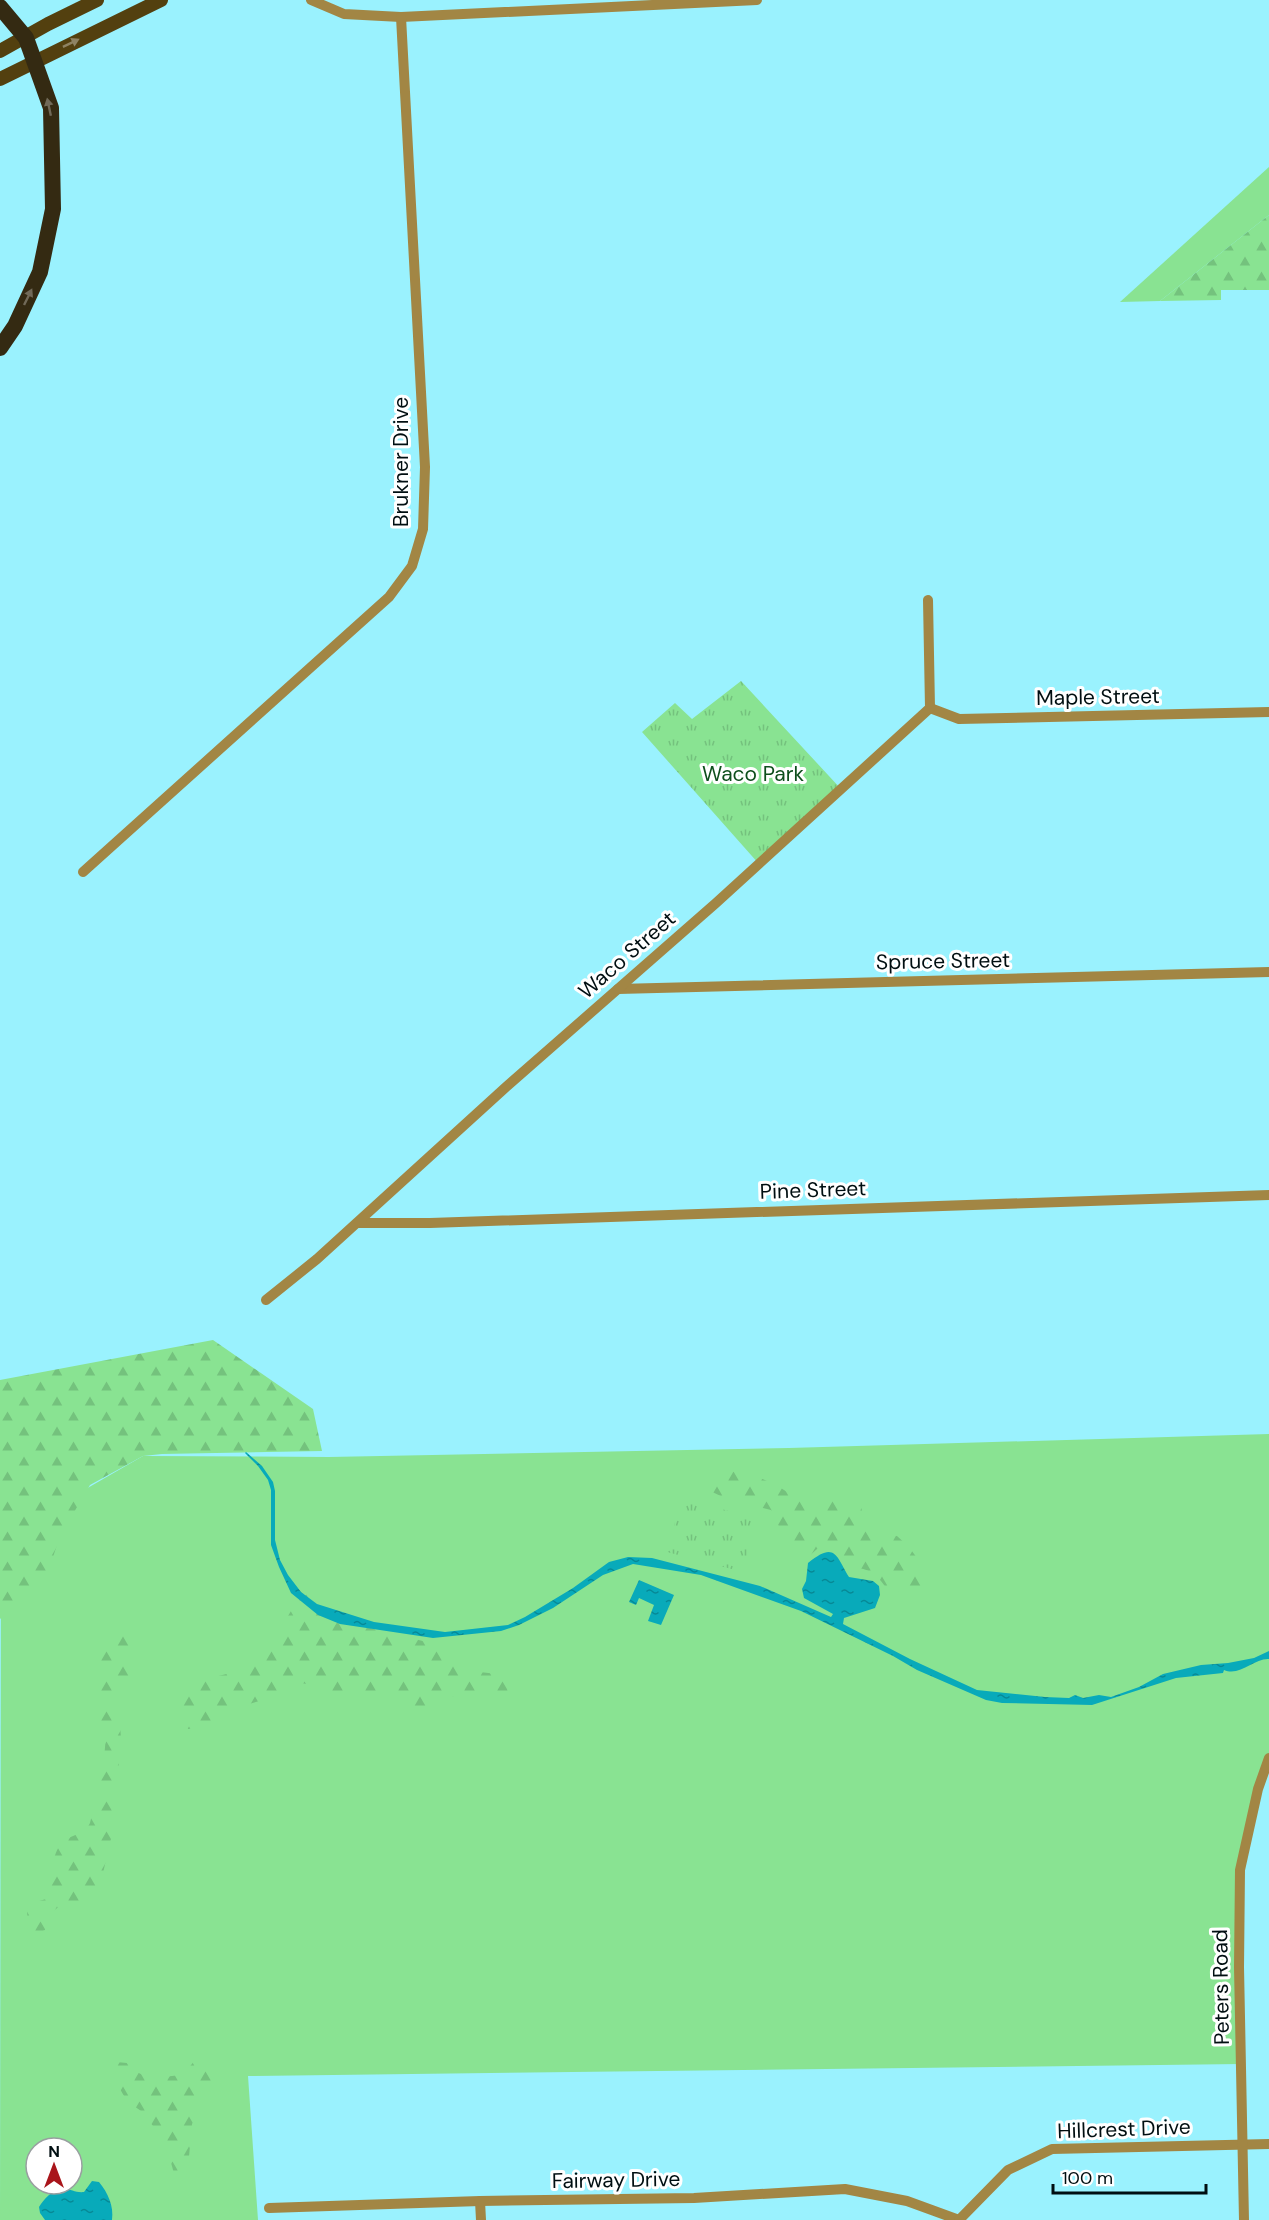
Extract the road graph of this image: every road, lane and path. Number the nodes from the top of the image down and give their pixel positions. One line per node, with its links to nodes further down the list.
1 (97, 0): 7 (main road)
2 (161, 0): 9 (main road, one-way to 2)
3 (311, 0): 6 (street)
4 (757, 0): 6 (street)
5 (0, 7): 7 (highway)
6 (401, 17): 15 (street, Brukner Drive)
7 (26, 38): 8 (main road); 9 (highway)
8 (0, 51)
9 (34, 61): 10 (main road); 11 (highway, one-way to 9)
10 (0, 79)
11 (0, 348)
12 (928, 600): 13 (street)
13 (930, 708): 14 (street, Maple Street); 17 (street, Waco Street)
14 (1269, 712)
15 (83, 872)
16 (1269, 972): 17 (street, Spruce Street)
17 (618, 988): 19 (street, Waco Street)
18 (1269, 1195): 19 (street, Pine Street)
19 (358, 1222): 20 (street, Waco Street)
20 (266, 1300)
21 (1269, 1758): 22 (street, Peters Road)
22 (1243, 2144): 23 (street, Hillcrest Drive); 27 (street, Hillcrest Drive); 28 (street, Peters Road)
23 (1269, 2145)
24 (480, 2201): 25 (street, Fairway Drive); 26 (street); 27 (street, Fairway Drive)
25 (270, 2208)
26 (481, 2220)
27 (959, 2220)
28 (1245, 2220)

